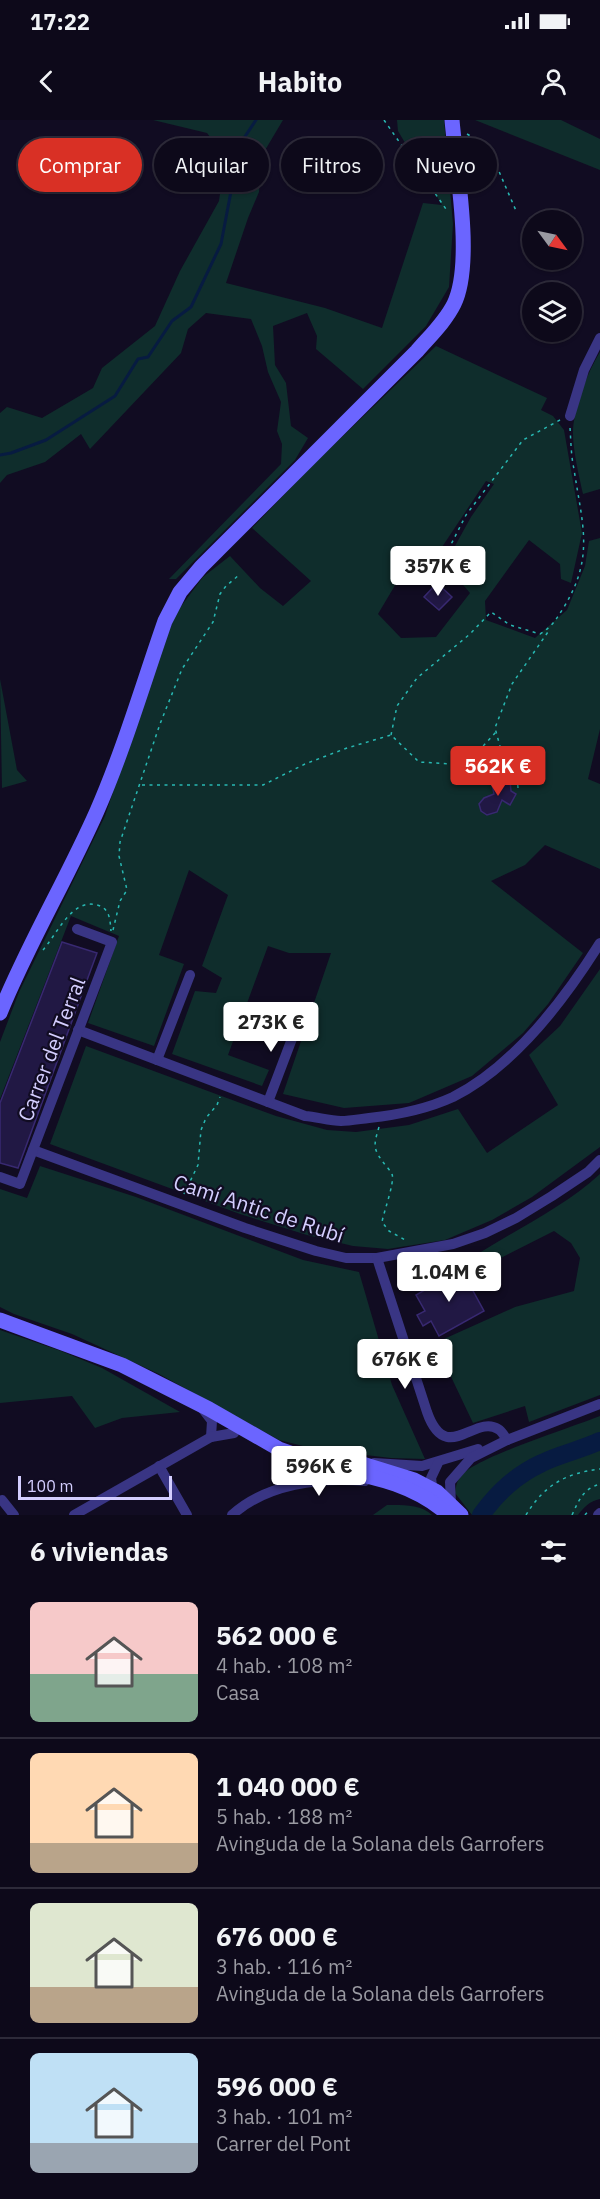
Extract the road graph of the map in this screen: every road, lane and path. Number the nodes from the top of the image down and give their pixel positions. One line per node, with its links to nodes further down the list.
1 (384, 120): 3 (path)
2 (453, 123): 4 (path); 18 (main road)
3 (449, 213)
4 (517, 213)
5 (600, 338): 6 (street)
6 (570, 416): 7 (path); 9 (path)
7 (438, 570)
8 (239, 575): 12 (path)
9 (550, 628): 10 (path); 11 (path)
10 (496, 732): 11 (path); 13 (path)
11 (392, 735): 12 (path)
12 (141, 785): 14 (path)
13 (518, 788)
14 (127, 890)
15 (77, 929): 20 (street, Carrer del Terral)
16 (600, 943): 24 (street)
17 (190, 975): 21 (street)
18 (0, 1013)
19 (301, 1015): 23 (street)
20 (78, 1030): 21 (street); 25 (street, Carrer del Terral)
21 (157, 1059): 22 (street)
22 (225, 1085): 23 (street); 28 (path)
23 (268, 1102): 24 (street)
24 (382, 1117): 29 (path)
25 (33, 1150): 27 (street, Carrer del Terral); 28 (street, Camí Antic de Rubí)
26 (600, 1160): 29 (street, Camí Antic de Rubí)
27 (0, 1177)
28 (180, 1203): 30 (street, Camí Antic de Rubí)
29 (409, 1254): 30 (street, Camí Antic de Rubí)
30 (377, 1258): 38 (street)
31 (0, 1320): 32 (main road)
32 (105, 1360): 33 (main road); 35 (main road)
33 (191, 1399): 35 (street); 40 (main road)
34 (600, 1404): 38 (street)
35 (212, 1421): 36 (main road); 37 (street)
36 (234, 1433): 37 (street); 44 (main road)
37 (211, 1437): 41 (street)
38 (507, 1440): 39 (street); 47 (street)
39 (438, 1462): 40 (street); 45 (street)
40 (359, 1463): 45 (main road)
41 (159, 1466): 49 (street); 50 (street)
42 (600, 1469): 53 (path)
43 (600, 1484): 54 (path)
44 (405, 1487): 47 (main road); 51 (street)
45 (433, 1490): 47 (main road)
46 (2, 1500): 48 (street)
47 (451, 1511): 52 (main road)
48 (14, 1515)
49 (74, 1515)
50 (187, 1515)
51 (232, 1515)
52 (461, 1515)
53 (526, 1515)
54 (572, 1515)

